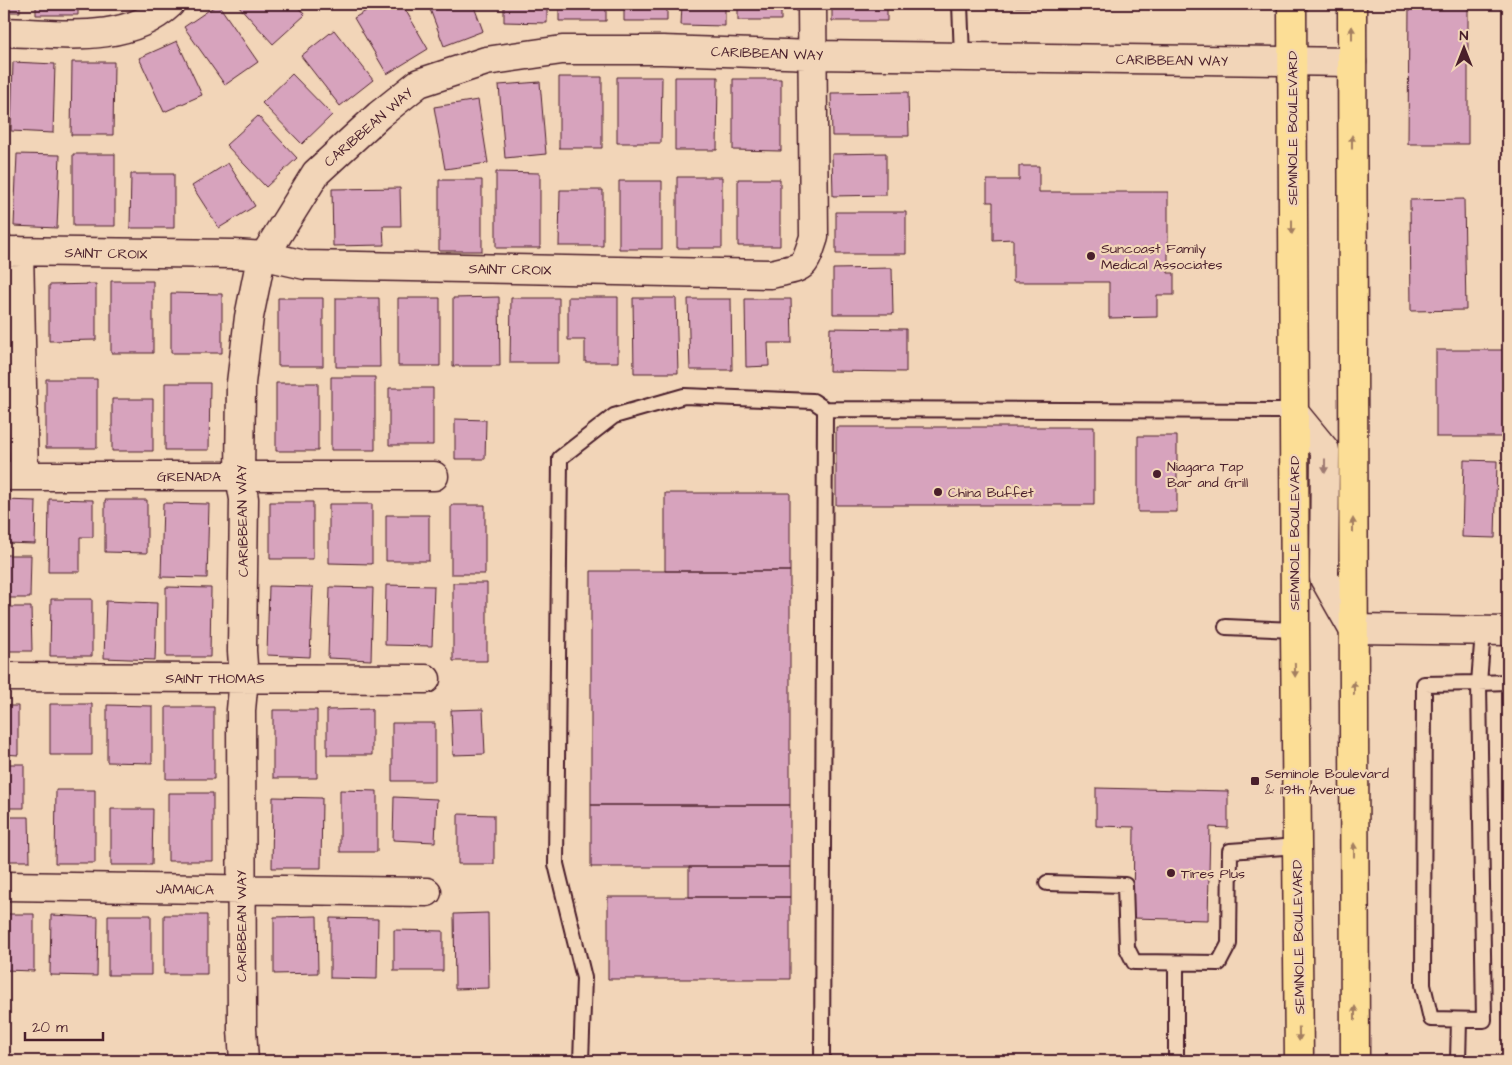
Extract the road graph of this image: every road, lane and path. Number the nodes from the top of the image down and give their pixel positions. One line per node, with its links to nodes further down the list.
1 (170, 4): 6 (street)
2 (812, 4): 7 (street)
3 (960, 4): 8 (lane)
4 (1292, 4): 9 (main road, SEMINOLE BOULEVARD)
5 (1352, 4): 10 (main road, one-way to 5)
6 (4, 32)
7 (813, 55): 8 (street, CARIBBEAN WAY); 12 (street, CARIBBEAN WAY); 12 (street, SAINT CROIX)
8 (962, 57): 9 (street, CARIBBEAN WAY)
9 (1291, 62): 10 (street, CARIBBEAN WAY); 14 (main road, SEMINOLE BOULEVARD, one-way to 14)
10 (1352, 62): 19 (main road, one-way to 10)
11 (11, 251): 12 (street, SAINT CROIX); 15 (street)
12 (265, 256): 16 (street, CARIBBEAN WAY)
13 (825, 409): 14 (lane); 35 (lane); 36 (lane)
14 (1293, 412): 19 (street, one-way to 19); 20 (main road, SEMINOLE BOULEVARD)
15 (14, 476): 16 (street, GRENADA)
16 (240, 476): 17 (street, GRENADA); 23 (street, CARIBBEAN WAY)
17 (434, 476)
18 (1226, 628): 20 (lane)
19 (1353, 629): 21 (street); 39 (main road, one-way to 19)
20 (1295, 630): 27 (main road, SEMINOLE BOULEVARD, one-way to 27)
21 (1495, 631): 26 (lane)
22 (4, 677): 23 (street, SAINT THOMAS)
23 (244, 678): 24 (street, SAINT THOMAS); 30 (street, CARIBBEAN WAY)
24 (426, 679)
25 (1508, 682): 26 (lane)
26 (1479, 683): 33 (lane); 33 (lane)
27 (1297, 846): 32 (lane); 38 (main road, SEMINOLE BOULEVARD, one-way to 38)
28 (1047, 883): 32 (lane)
29 (4, 886): 30 (street, JAMAICA)
30 (241, 890): 31 (street, JAMAICA); 34 (street, CARIBBEAN WAY)
31 (427, 892)
32 (1176, 964): 37 (lane)
33 (1459, 1020): 40 (lane)
34 (244, 1061)
35 (581, 1061)
36 (822, 1061)
37 (1176, 1061)
38 (1299, 1061)
39 (1355, 1061)
40 (1458, 1061)

